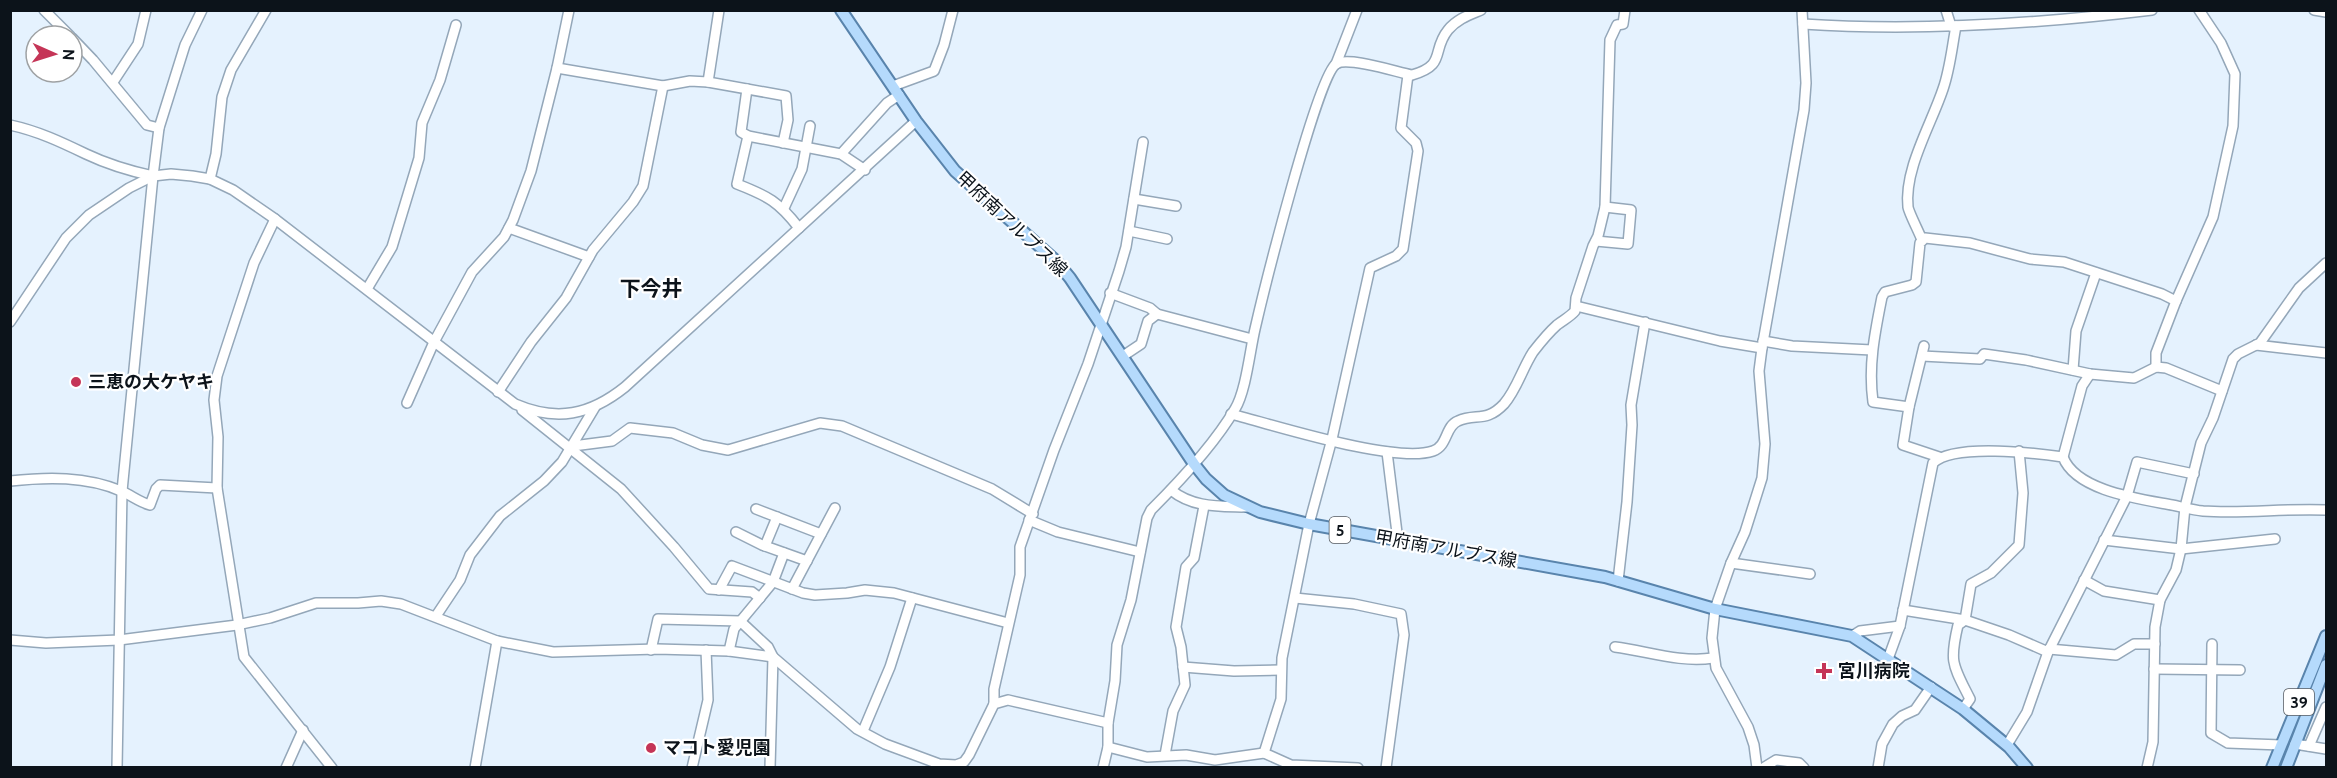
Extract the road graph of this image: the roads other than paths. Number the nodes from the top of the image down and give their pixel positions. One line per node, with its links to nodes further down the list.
1 (44, 10): 18 (street)
2 (146, 10): 26 (street)
3 (202, 10): 34 (street)
4 (266, 10): 42 (street)
5 (569, 10): 24 (street)
6 (719, 10): 27 (street)
7 (841, 10): 30 (main road, 甲府南アルプス線 / 5)
8 (952, 10): 30 (street)
9 (1357, 10): 23 (street)
10 (1481, 10): 25 (street)
11 (1625, 10): 45 (street)
12 (1802, 10): 19 (street)
13 (1946, 10): 21 (street)
14 (2152, 10): 21 (street)
15 (2199, 10): 59 (street)
16 (2314, 10): 17 (street)
17 (2326, 12)
18 (58, 24)
19 (1803, 24): 21 (street); 67 (street)
20 (456, 25): 57 (street)
21 (1954, 26): 52 (street)
22 (84, 51): 26 (street)
23 (1336, 64): 25 (street); 65 (street)
24 (557, 68): 28 (street); 48 (street)
25 (1408, 75): 82 (street)
26 (112, 82): 34 (street)
27 (708, 82): 28 (street); 29 (street)
28 (663, 86): 54 (street)
29 (747, 89): 35 (street); 36 (street)
30 (896, 91): 31 (main road, 甲府南アルプス線 / 5); 39 (street)
31 (916, 121): 40 (street); 63 (main road, 甲府南アルプス線 / 5)
32 (10, 125): 41 (street)
33 (810, 126): 38 (street)
34 (159, 128): 41 (street)
35 (748, 136): 36 (street); 46 (street)
36 (783, 142): 38 (street)
37 (1143, 142): 43 (street)
38 (806, 147): 39 (street); 46 (street)
39 (841, 154): 40 (street)
40 (865, 170): 49 (street)
41 (153, 176): 42 (street); 62 (street); 93 (street)
42 (210, 179): 47 (street)
43 (1134, 199): 44 (street); 50 (street)
44 (1176, 206)
45 (1605, 207): 53 (street); 53 (street)
46 (784, 208): 49 (street)
47 (275, 219): 57 (street); 91 (street)
48 (509, 228): 54 (street); 66 (street)
49 (799, 228): 79 (street)
50 (1129, 231): 51 (street); 58 (street)
51 (1167, 239)
52 (1923, 240): 56 (street); 69 (street)
53 (1596, 241): 60 (street)
54 (589, 257): 76 (street)
55 (2326, 263): 68 (street)
56 (2096, 273): 59 (street); 73 (street)
57 (367, 289): 66 (street)
58 (1110, 292): 61 (street); 63 (street)
59 (2176, 301): 72 (street)
60 (1576, 306): 64 (street); 84 (street)
61 (1156, 314): 65 (street); 71 (street)
62 (10, 322)
63 (1101, 322): 71 (main road, 甲府南アルプス線 / 5); 102 (street)
64 (1645, 322): 67 (street); 117 (street)
65 (1252, 339): 81 (street)
66 (434, 342): 76 (street); 77 (street)
67 (1762, 345): 69 (street); 114 (street)
68 (2256, 345): 70 (street); 75 (street)
69 (1872, 350): 80 (street)
70 (2326, 353)
71 (1123, 356): 88 (main road, 甲府南アルプス線 / 5)
72 (2156, 368): 74 (street); 75 (street)
73 (2073, 370): 74 (street); 80 (street)
74 (2090, 374): 87 (street)
75 (2222, 390): 89 (street)
76 (498, 392): 78 (street)
77 (407, 403)
78 (515, 404): 79 (street); 83 (street)
79 (596, 407): 83 (street)
80 (1909, 407): 86 (street)
81 (1231, 414): 82 (street); 88 (street)
82 (1332, 440): 84 (street); 103 (street)
83 (572, 448): 102 (street); 120 (street); 127 (street)
84 (1387, 452): 108 (street)
85 (2019, 452): 86 (street); 87 (street); 128 (street)
86 (1939, 457): 126 (street)
87 (2063, 457): 94 (street)
88 (1194, 464): 92 (street); 96 (main road, 甲府南アルプス線 / 5)
89 (2193, 474): 94 (street); 97 (street)
90 (10, 481): 93 (street)
91 (217, 488): 93 (street); 131 (street)
92 (1171, 490): 95 (street); 111 (street)
93 (122, 491): 136 (street)
94 (2127, 496): 97 (street); 107 (street)
95 (1204, 506): 96 (street); 149 (street)
96 (1246, 507): 103 (main road, 甲府南アルプス線 / 5)
97 (2185, 507): 100 (street); 110 (street)
98 (835, 508): 105 (street)
99 (756, 509): 101 (street)
100 (2326, 510)
101 (777, 517): 105 (street); 109 (street)
102 (1031, 517): 111 (street); 130 (street)
103 (1310, 524): 108 (main road, 甲府南アルプス線 / 5); 123 (street)
104 (736, 532): 109 (street)
105 (821, 534): 113 (street)
106 (2275, 539): 110 (street)
107 (2104, 540): 110 (street); 116 (street)
108 (1398, 541): 117 (main road, 甲府南アルプス線 / 5)
109 (765, 546): 112 (street)
110 (2181, 549): 124 (street)
111 (1140, 552): 158 (street)
112 (784, 553): 113 (street); 118 (street)
113 (807, 561): 119 (street)
114 (1731, 563): 115 (street); 125 (street)
115 (1810, 574)
116 (2084, 580): 124 (street); 142 (street)
117 (1618, 581): 125 (main road, 甲府南アルプス線 / 5)
118 (773, 582): 119 (street); 120 (street); 121 (street)
119 (792, 589): 122 (street)
120 (719, 590): 121 (street)
121 (760, 598): 129 (street)
122 (912, 598): 130 (street); 160 (street)
123 (1295, 598): 152 (street); 178 (street)
124 (2160, 600): 138 (street)
125 (1715, 609): 133 (main road, 甲府南アルプス線 / 5); 146 (street)
126 (1903, 610): 128 (street); 132 (street)
127 (436, 616): 131 (street); 137 (street)
128 (1965, 620): 142 (street); 157 (street)
129 (740, 621): 141 (street); 144 (street); 145 (street)
130 (1008, 623): 155 (street)
131 (237, 625): 136 (street); 159 (street)
132 (1900, 626): 133 (street); 147 (street)
133 (1852, 636): 147 (main road, 甲府南アルプス線 / 5)
134 (2326, 636): 163 (main road, 39)
135 (10, 640): 136 (street)
136 (118, 640): 170 (street)
137 (497, 640): 141 (street); 173 (street)
138 (2155, 644): 142 (street); 150 (street)
139 (2212, 644): 151 (street)
140 (1615, 647): 146 (street)
141 (651, 650): 143 (street)
142 (2049, 650): 162 (street)
143 (706, 651): 144 (street); 174 (street)
144 (729, 651): 145 (street)
145 (773, 657): 160 (street); 175 (street)
146 (1713, 658): 179 (street)
147 (1888, 659): 154 (main road, 甲府南アルプス線 / 5)
148 (2326, 665): 161 (main road, 39)
149 (1183, 667): 152 (street); 168 (street)
150 (2154, 669): 151 (street); 184 (street)
151 (2211, 669): 153 (street); 163 (street)
152 (1281, 670): 167 (street)
153 (2240, 670)
154 (1932, 687): 157 (main road, 甲府南アルプス線 / 5); 182 (street)
155 (994, 704): 158 (street); 169 (street)
156 (2326, 706): 164 (street)
157 (1963, 709): 162 (main road, 甲府南アルプス線 / 5)
158 (1108, 723): 165 (street)
159 (303, 730): 171 (street); 172 (street)
160 (863, 731): 169 (street)
161 (2295, 744): 164 (street); 186 (main road, 39)
162 (2007, 745): 183 (main road, 甲府南アルプス線 / 5)
163 (2281, 745): 185 (main road, 39)
164 (2309, 746): 166 (street)
165 (1108, 747): 168 (street); 176 (street)
166 (2326, 748)
167 (1264, 753): 168 (street); 177 (street)
168 (1165, 755)
169 (934, 765)
170 (117, 768)
171 (286, 768)
172 (332, 768)
173 (475, 768)
174 (692, 768)
175 (770, 768)
176 (1103, 768)
177 (1358, 768)
178 (1386, 768)
179 (1757, 768)
180 (1762, 768): 181 (street)
181 (1804, 768)
182 (1878, 768)
183 (2027, 768)
184 (2147, 768)
185 (2272, 768)
186 (2286, 768)

